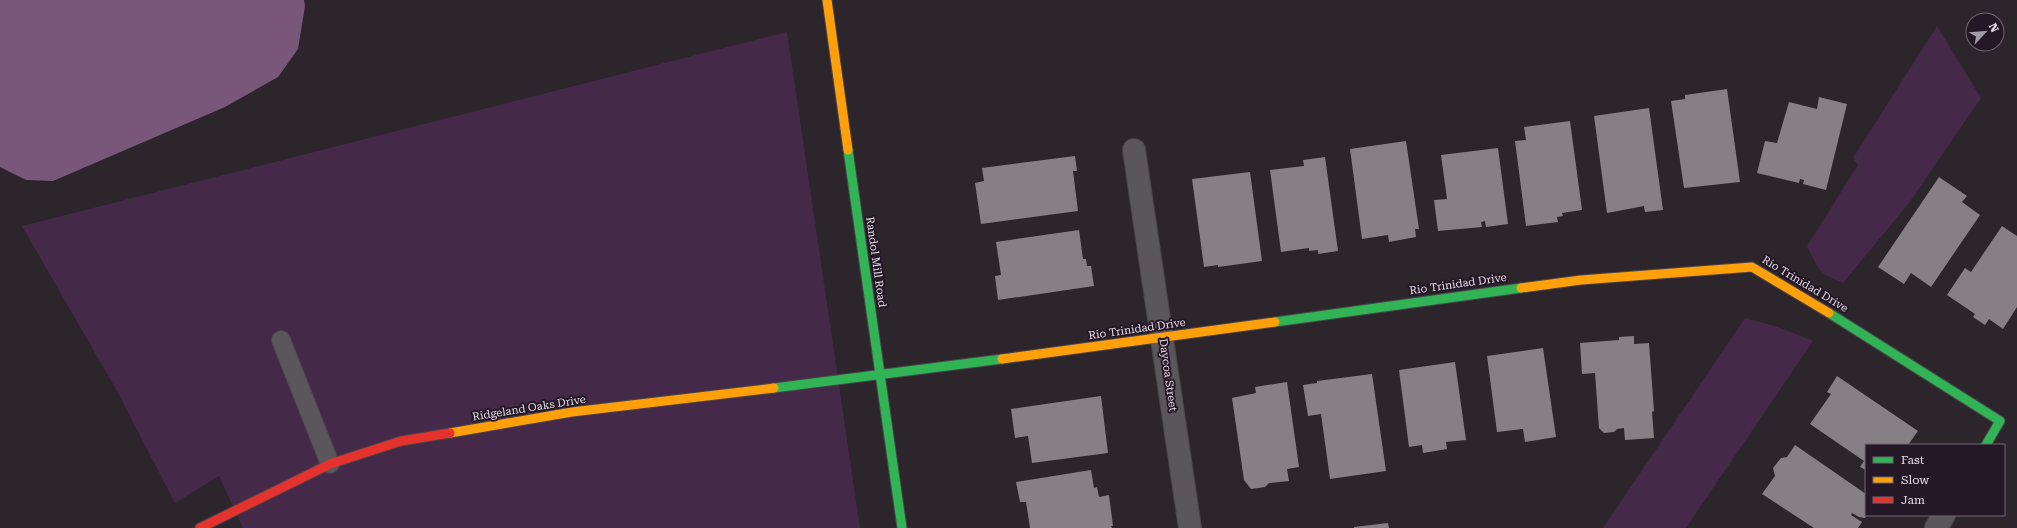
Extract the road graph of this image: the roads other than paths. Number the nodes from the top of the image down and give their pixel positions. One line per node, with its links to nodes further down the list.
1 (827, 0): 5 (street, Randol Mill Road)
2 (1134, 150): 3 (street, Daycoa Street)
3 (1163, 337): 5 (street, Rio Trinidad Drive); 6 (street, Rio Trinidad Drive); 11 (street, Daycoa Street)
4 (281, 340): 7 (lane)
5 (879, 376): 7 (street, Ridgeland Oaks Drive); 10 (street, Randol Mill Road)
6 (1987, 444)
7 (330, 464): 9 (street, Ridgeland Oaks Drive)
8 (1943, 516): 12 (street)
9 (200, 528)
10 (902, 528)
11 (1190, 528)
12 (1936, 528)

